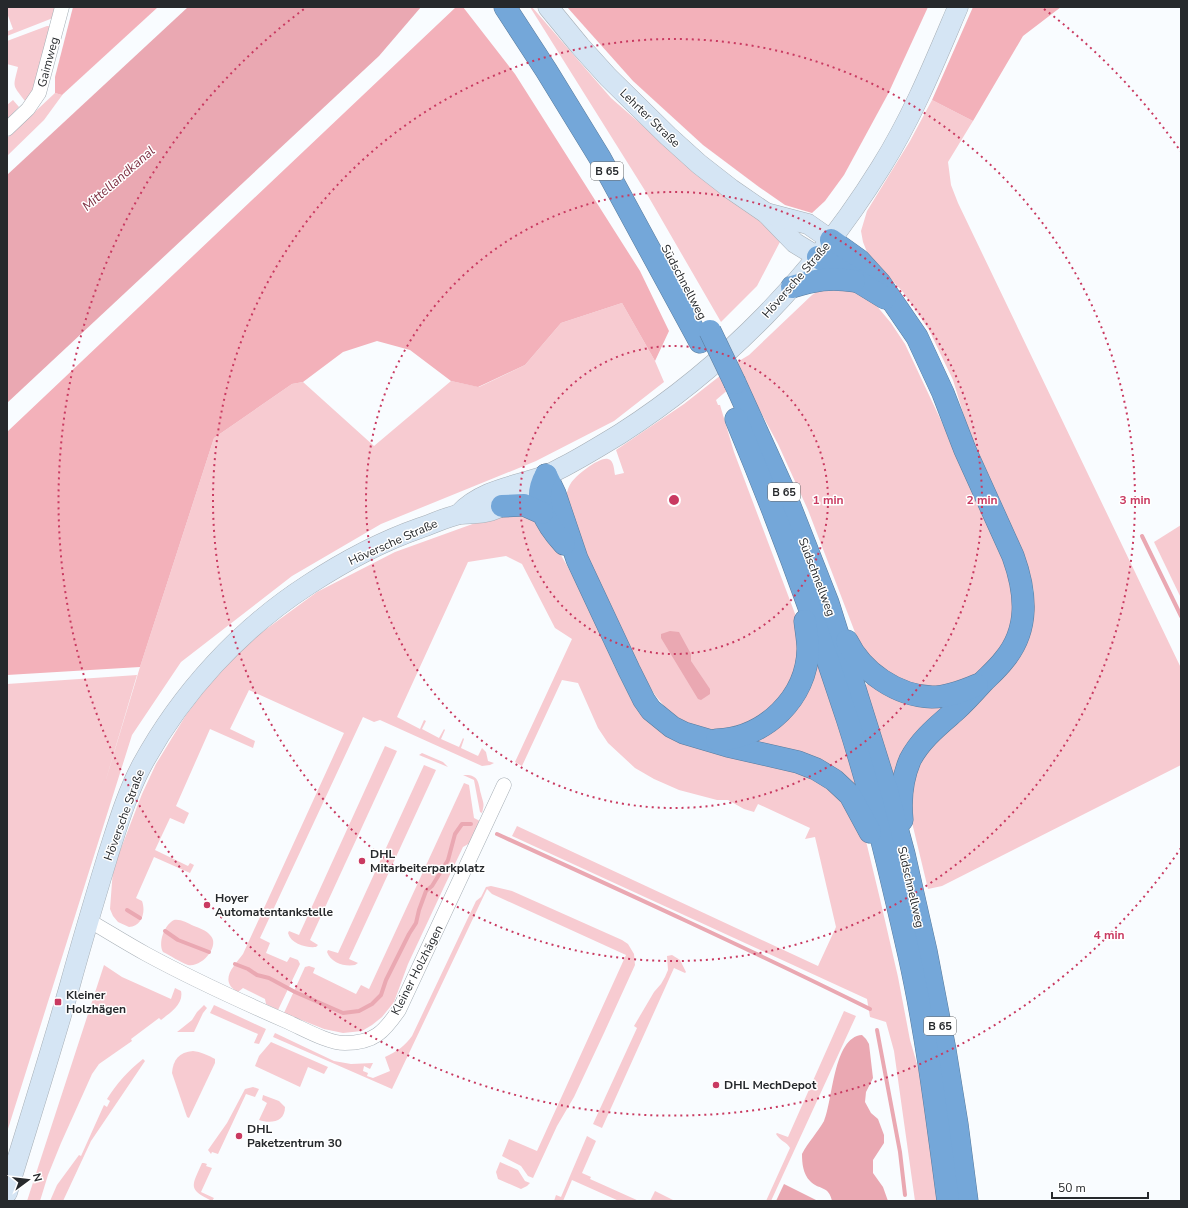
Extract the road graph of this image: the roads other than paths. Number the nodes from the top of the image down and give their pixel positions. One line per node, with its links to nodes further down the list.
1 (62, 7): 6 (street, Gaimweg)
2 (505, 7): 11 (highway, Südschnellweg / B 65)
3 (522, 7): 11 (highway, Südschnellweg / B 65)
4 (548, 7): 7 (street, Lehrter Straße)
5 (958, 7): 7 (street, Höversche Straße)
6 (7, 129)
7 (825, 249): 8 (highway); 9 (street, Höversche Straße); 10 (highway)
8 (858, 282): 9 (highway); 10 (highway)
9 (792, 288): 13 (street, Höversche Straße)
10 (894, 304): 20 (highway)
11 (705, 336): 12 (highway, Südschnellweg / B 65, bridge)
12 (730, 388): 18 (highway, Südschnellweg / B 65); 19 (highway, Südschnellweg / B 65)
13 (546, 475): 14 (street, Höversche Straße); 15 (highway); 16 (street, Höversche Straße); 17 (highway)
14 (502, 506): 15 (highway); 16 (street, Höversche Straße)
15 (542, 512): 17 (highway)
16 (459, 514): 24 (street, Höversche Straße)
17 (576, 559): 21 (highway)
18 (802, 586): 21 (highway); 23 (highway, Südschnellweg / B 65)
19 (828, 603): 20 (highway); 23 (highway, Südschnellweg / B 65)
20 (983, 682): 23 (highway)
21 (710, 740): 23 (highway)
22 (504, 785): 24 (street, Kleiner Holzhägen)
23 (896, 860): 26 (highway, Südschnellweg / B 65); 27 (highway, Südschnellweg / B 65)
24 (88, 920): 25 (street, Höversche Straße)
25 (7, 1193)
26 (948, 1201)
27 (967, 1201)

